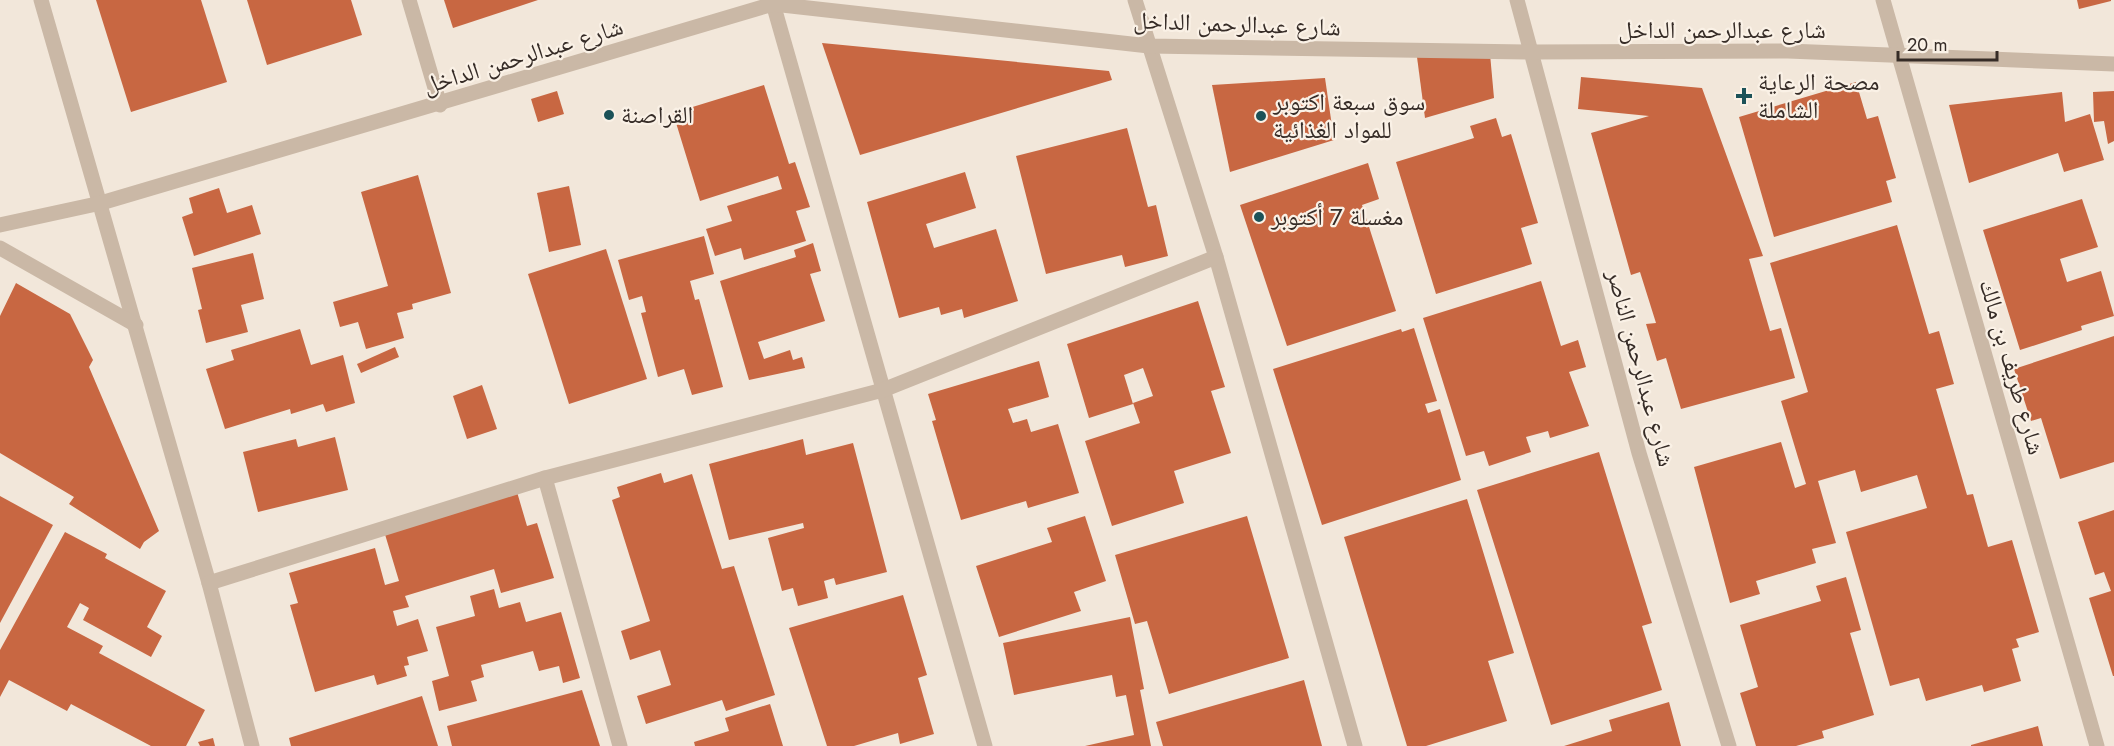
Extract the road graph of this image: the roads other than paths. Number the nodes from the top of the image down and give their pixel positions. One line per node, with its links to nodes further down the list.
1 (41, 0): 12 (street)
2 (409, 0): 11 (street)
3 (1135, 0): 7 (street)
4 (1517, 0): 8 (street, شارع عبدالرحمن الناصر)
5 (1883, 0): 9 (street, شارع طريف بن مالك)
6 (773, 2): 7 (street, شارع عبدالرحمن الداخل); 11 (street, شارع عبدالرحمن الداخل); 17 (street)
7 (1149, 46): 8 (street, شارع عبدالرحمن الداخل); 15 (street)
8 (1533, 52): 9 (street, شارع عبدالرحمن الداخل); 24 (street, شارع عبدالرحمن الناصر)
9 (1900, 57): 10 (street, شارع عبدالرحمن الداخل); 25 (street, شارع طريف بن مالك)
10 (2114, 64)
11 (440, 105): 12 (street, شارع عبدالرحمن الداخل)
12 (101, 203): 13 (street, شارع عبدالرحمن الداخل); 16 (street)
13 (0, 225)
14 (0, 248): 16 (street)
15 (1216, 257): 17 (street); 23 (street)
16 (135, 325): 19 (street)
17 (883, 390): 18 (street); 22 (street)
18 (545, 478): 19 (street); 21 (street)
19 (208, 583): 20 (street)
20 (252, 746)
21 (620, 746)
22 (985, 746)
23 (1355, 746)
24 (1729, 746)
25 (2097, 746)

